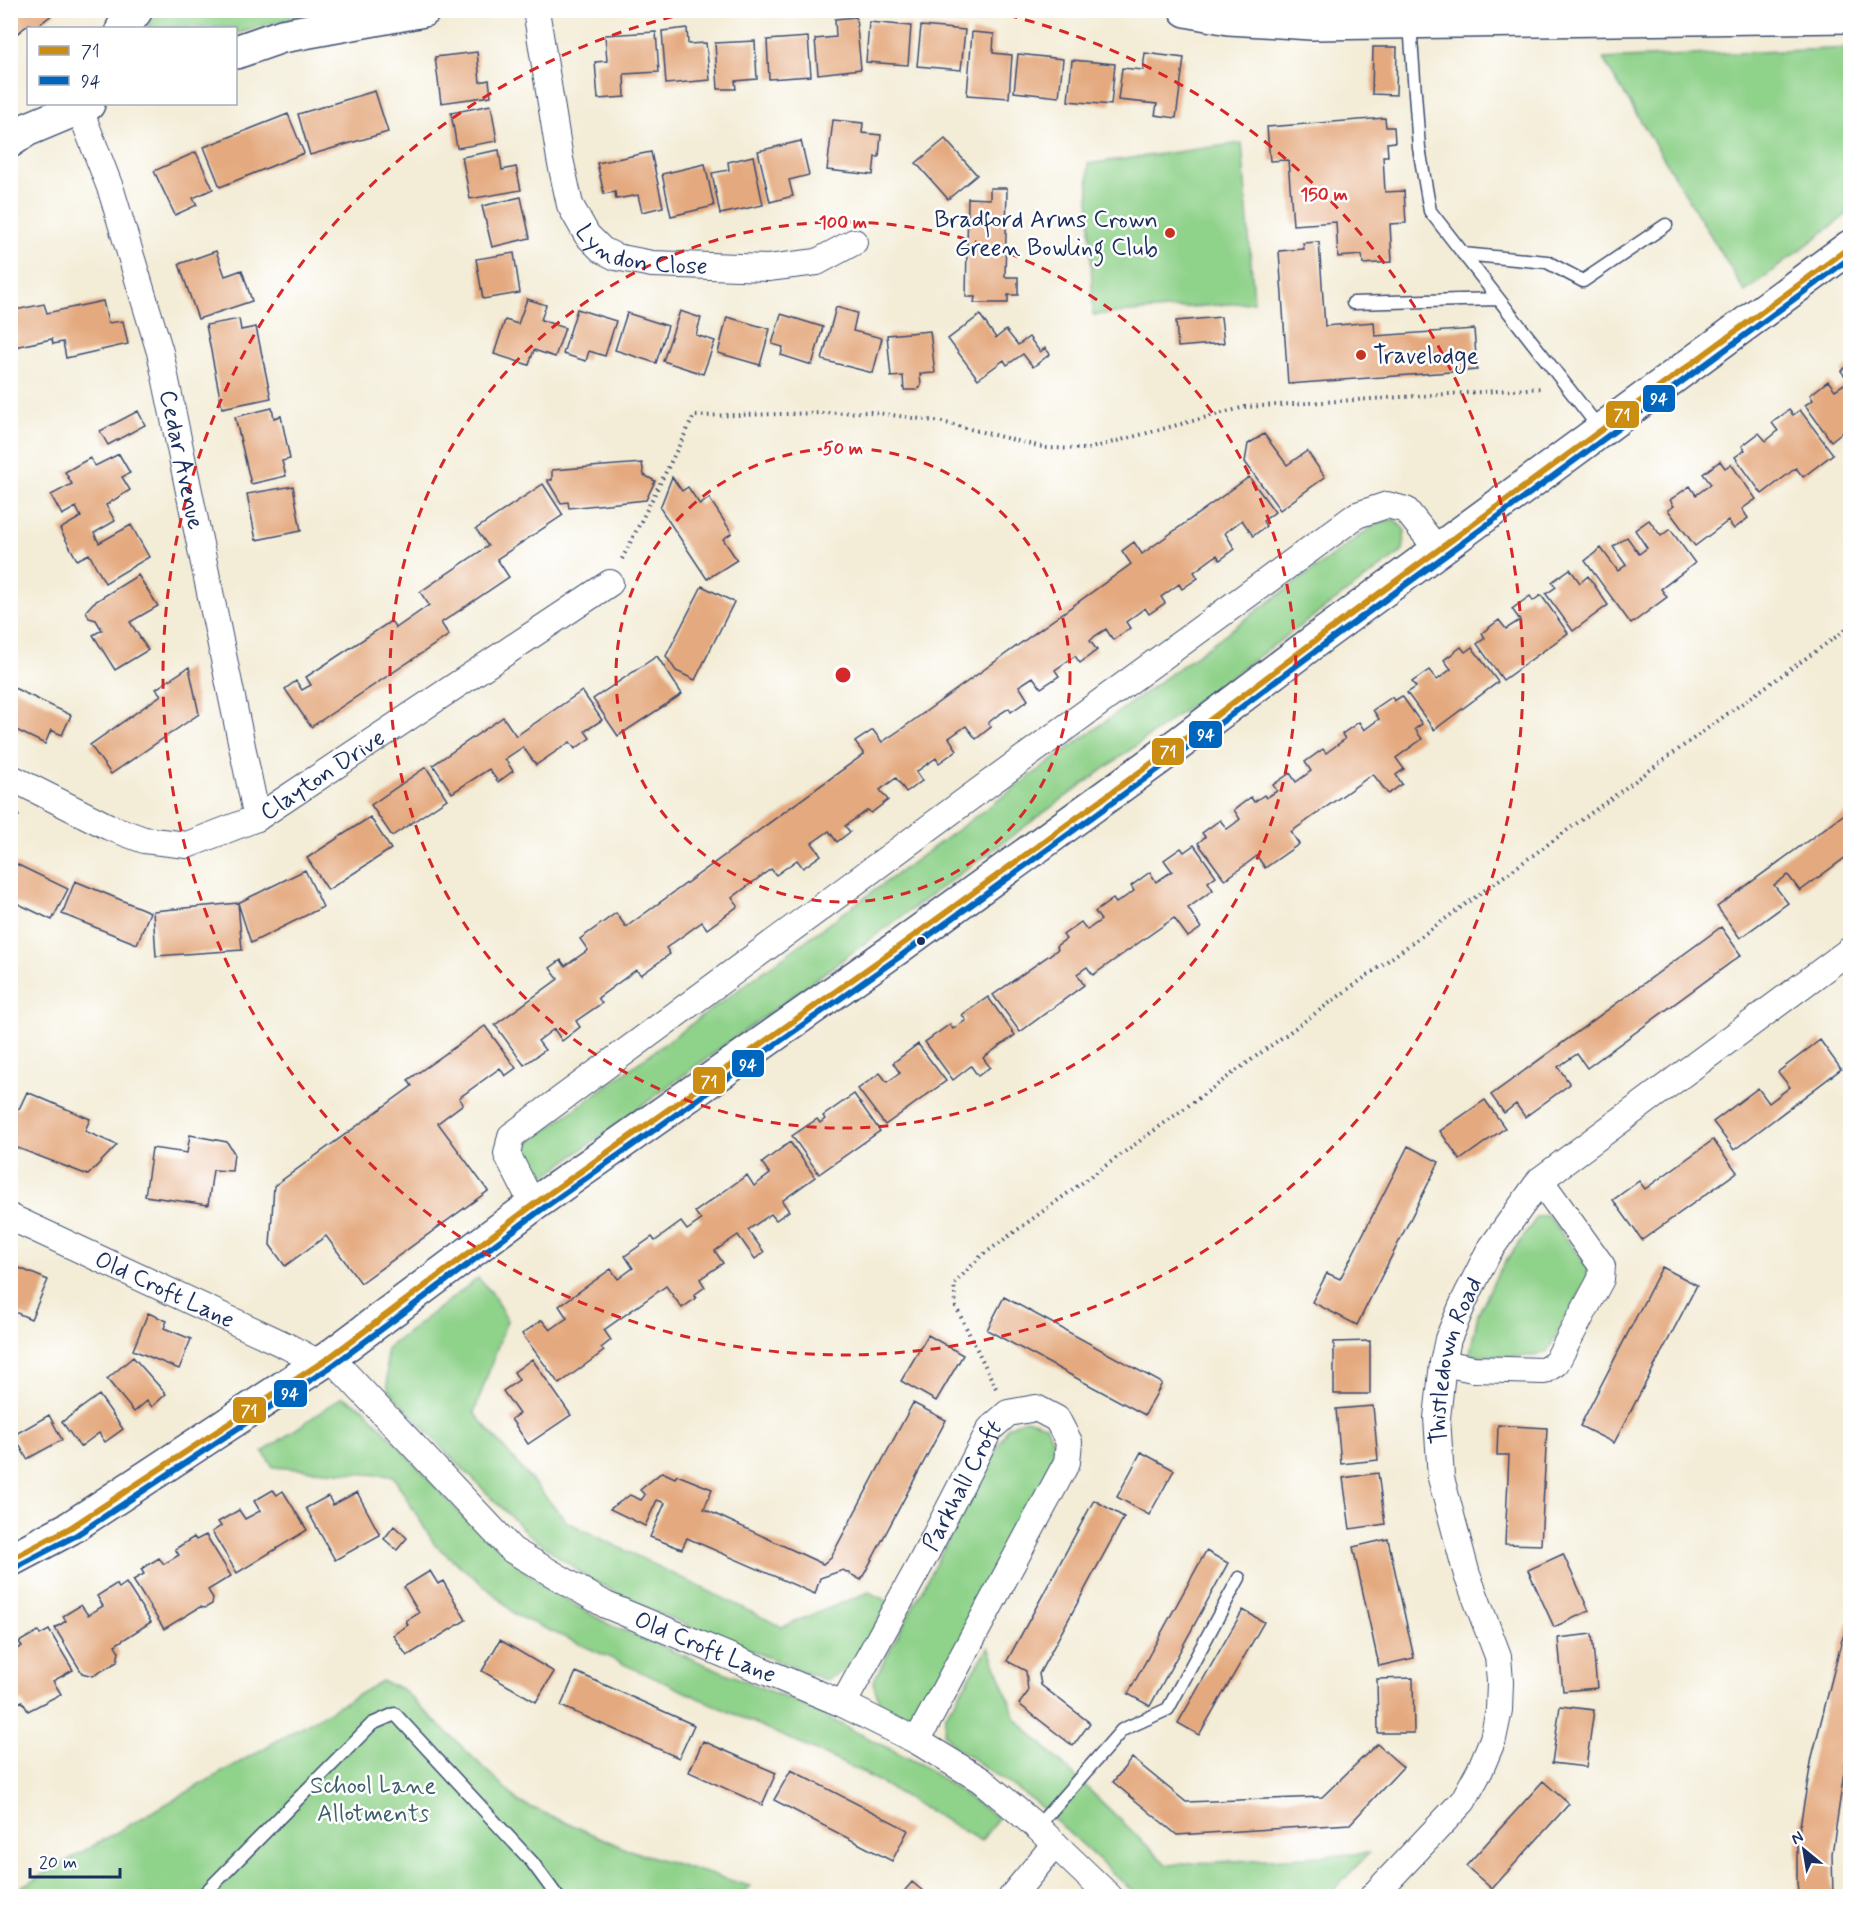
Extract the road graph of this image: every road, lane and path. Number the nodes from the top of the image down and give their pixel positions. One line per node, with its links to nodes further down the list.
1 (136, 10): 8 (main road)
2 (424, 10): 9 (main road)
3 (536, 10): 14 (street, Lyndon Close)
4 (1186, 10): 6 (main road)
5 (1851, 16): 7 (main road)
6 (1310, 17): 7 (main road)
7 (1410, 22): 16 (lane)
8 (124, 27)
9 (237, 52)
10 (71, 105): 12 (main road)
11 (73, 105): 25 (street, Cedar Avenue)
12 (18, 135)
13 (1666, 225): 16 (lane)
14 (854, 242)
15 (1851, 247): 20 (main road)
16 (1463, 254): 17 (lane)
17 (1498, 299): 18 (lane); 19 (lane)
18 (1353, 303)
19 (1568, 386): 20 (lane); 22 (path)
20 (1601, 430): 21 (main road)
21 (1438, 550): 28 (main road); 28 (street)
22 (610, 583): 25 (street, Clayton Drive)
23 (1851, 627): 32 (path)
24 (10, 777): 25 (street, Clayton Drive)
25 (257, 818)
26 (1851, 950): 27 (street, Thistledown Road)
27 (1540, 1180): 31 (street, Thistledown Road); 31 (street)
28 (534, 1205): 30 (main road)
29 (10, 1217): 30 (street, Old Croft Lane)
30 (325, 1360): 33 (main road); 35 (street, Old Croft Lane)
31 (1443, 1363): 42 (street, Thistledown Road)
32 (1008, 1413): 35 (street, Parkhall Croft); 36 (street, Parkhall Croft)
33 (10, 1560)
34 (1239, 1578): 37 (lane)
35 (843, 1704): 36 (street, Old Croft Lane)
36 (917, 1741): 37 (street, Old Croft Lane)
37 (1046, 1835): 40 (street); 41 (street, Old Croft Lane)
38 (202, 1896): 39 (lane)
39 (557, 1896)
40 (1012, 1896)
41 (1109, 1896)
42 (1373, 1896)

